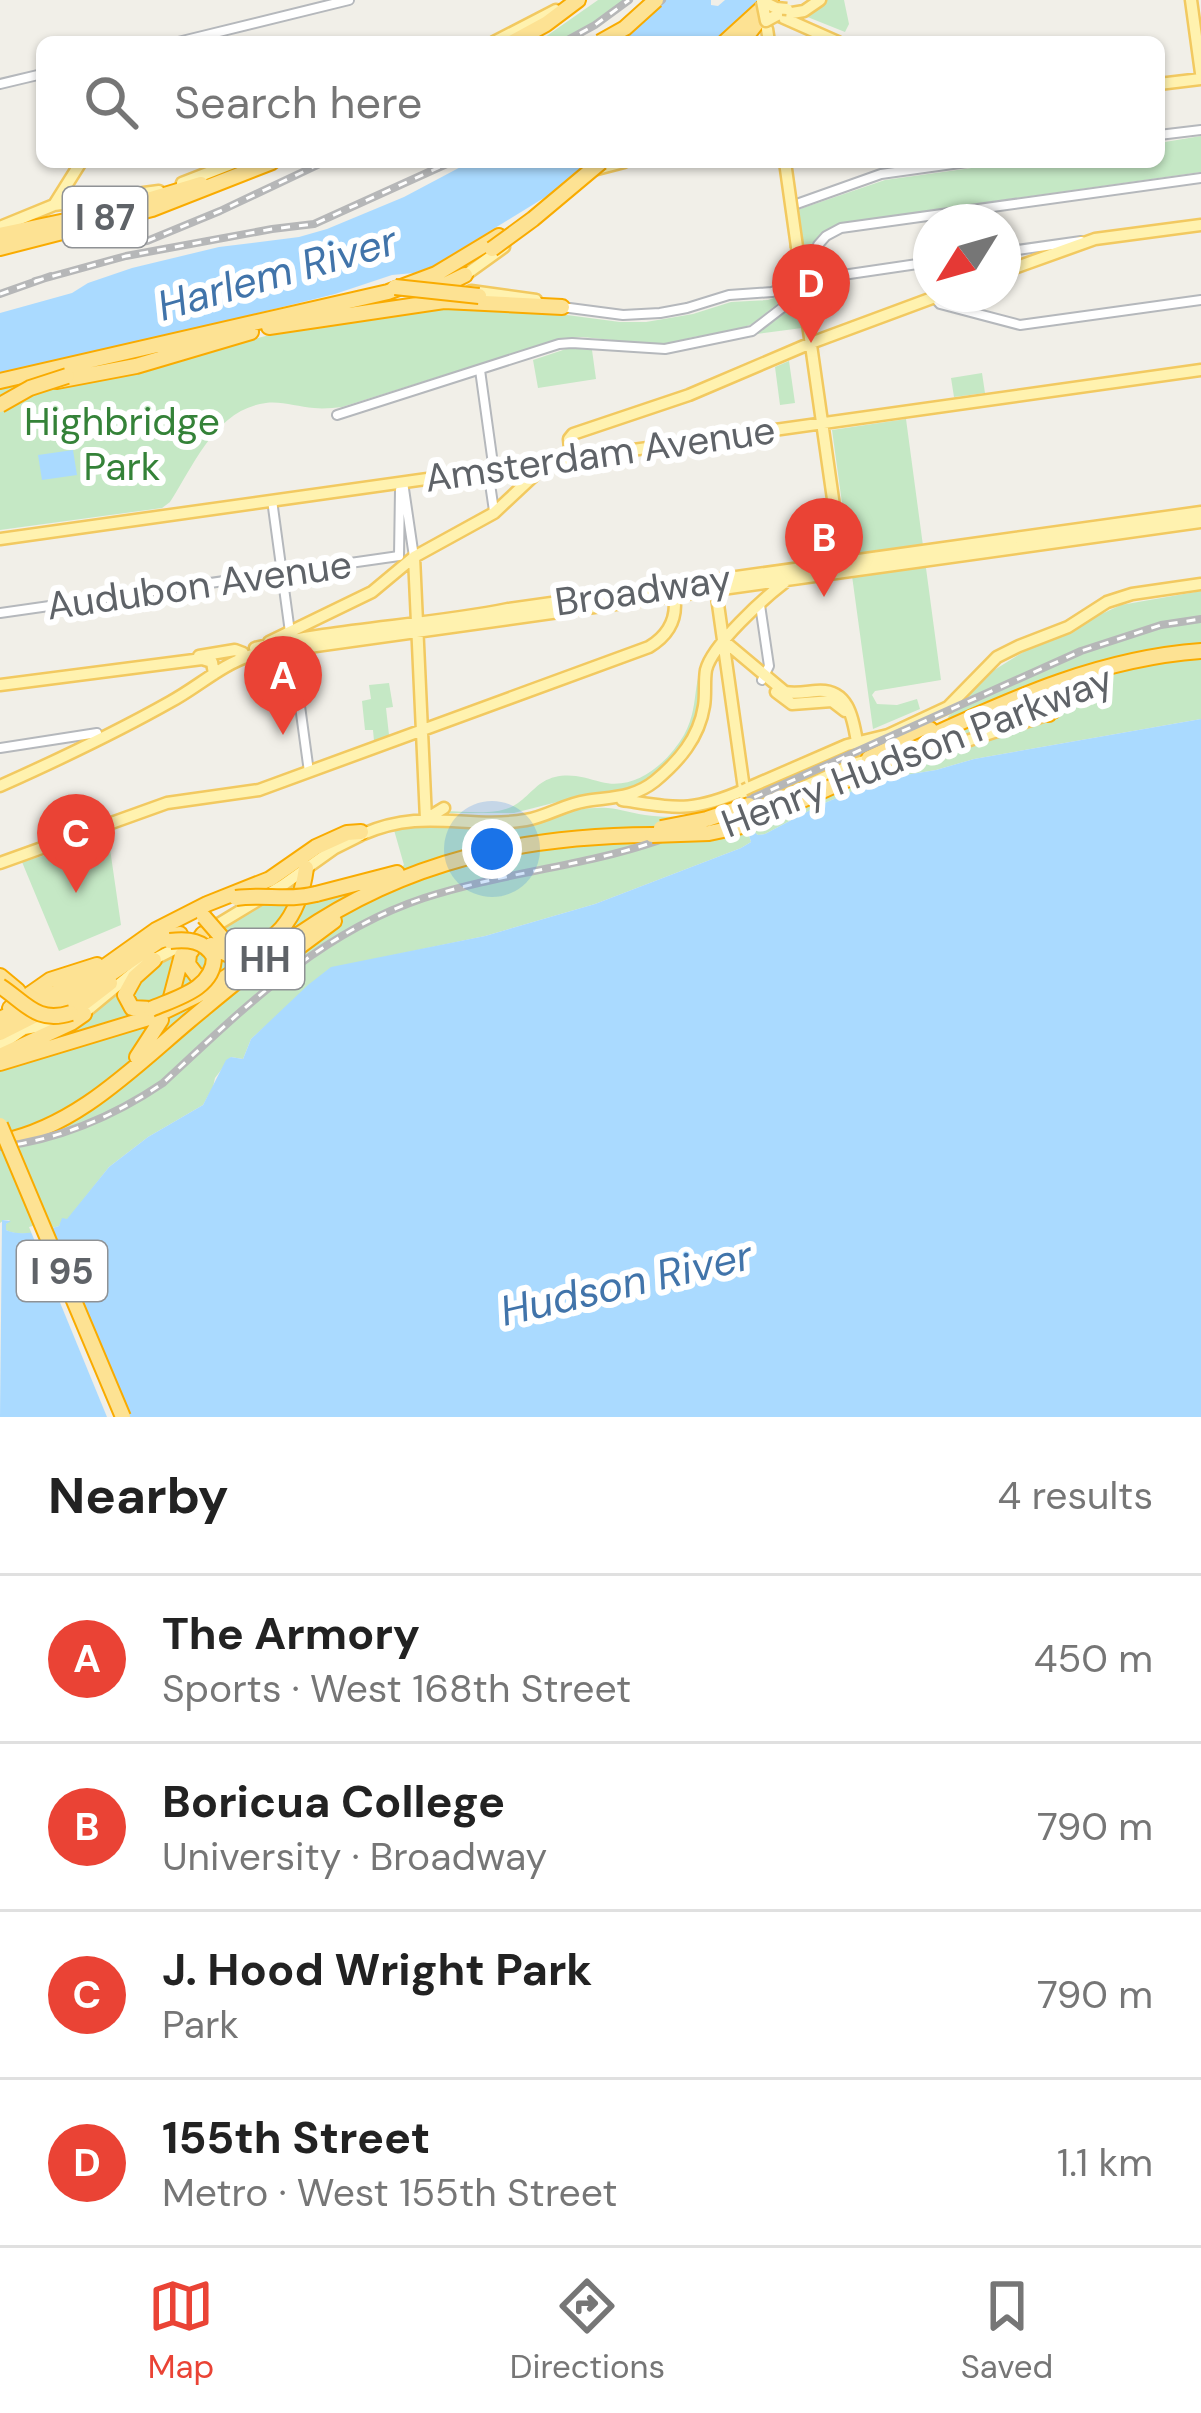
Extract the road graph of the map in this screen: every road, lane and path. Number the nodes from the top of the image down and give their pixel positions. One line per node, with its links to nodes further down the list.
1 (349, 0): 10 (street)
2 (568, 0): 8 (main road)
3 (578, 0): 13 (highway)
4 (589, 0): 14 (highway)
5 (656, 0): 15 (highway, bridge)
6 (1191, 0): 21 (main road)
7 (811, 4): 9 (main road); 19 (main road)
8 (552, 13): 11 (main road); 12 (highway)
9 (772, 15): 16 (highway); 17 (highway); 18 (main road)
10 (202, 36)
11 (506, 36)
12 (518, 36)
13 (521, 36)
14 (540, 36)
15 (611, 36)
16 (735, 36)
17 (746, 36)
18 (823, 36)
19 (837, 36)
20 (36, 75): 22 (street)
21 (1201, 76): 23 (main road)
22 (0, 84)
23 (1165, 84)
24 (1201, 130): 25 (street)
25 (1165, 134)
26 (77, 168): 37 (main road)
27 (220, 168): 37 (main road)
28 (240, 168): 40 (highway)
29 (257, 168): 40 (highway, I 87)
30 (598, 168): 46 (main road)
31 (598, 168): 53 (highway)
32 (599, 168): 54 (highway, bridge)
33 (786, 168): 35 (street)
34 (786, 168): 42 (main road, bridge)
35 (924, 168)
36 (1201, 178): 43 (street)
37 (54, 205): 40 (main road)
38 (1201, 225): 39 (main road)
39 (1095, 239): 41 (street); 45 (main road)
40 (4, 244)
41 (1021, 249)
42 (798, 250): 43 (main road); 47 (main road)
43 (814, 252): 47 (street)
44 (913, 265): 47 (street)
45 (1021, 266)
46 (464, 275): 50 (main road); 51 (highway)
47 (805, 284): 50 (street); 56 (main road); 57 (street)
48 (1201, 300): 52 (street)
49 (913, 306): 56 (main road)
50 (562, 307): 51 (highway); 53 (highway, bridge)
51 (370, 311): 54 (highway)
52 (971, 312)
53 (253, 323): 55 (highway)
54 (269, 327): 55 (highway)
55 (231, 333): 59 (highway); 60 (highway, bridge)
56 (811, 343): 62 (main road); 63 (main road)
57 (480, 370): 61 (street); 65 (street)
58 (1201, 370): 62 (main road, Amsterdam Avenue)
59 (0, 384)
60 (0, 403)
61 (337, 415)
62 (822, 424): 63 (main road, Amsterdam Avenue); 73 (main road)
63 (571, 458): 64 (main road, Amsterdam Avenue)
64 (541, 464): 65 (main road, Amsterdam Avenue); 69 (main road)
65 (491, 471): 66 (main road, Amsterdam Avenue); 69 (street)
66 (404, 482): 67 (main road, Amsterdam Avenue); 72 (street); 72 (street)
67 (272, 500): 71 (main road, Amsterdam Avenue); 74 (street)
68 (1201, 512): 73 (main road, Broadway)
69 (494, 513): 72 (main road)
70 (1201, 522): 73 (main road, Broadway)
71 (0, 539)
72 (408, 561): 74 (street, Audubon Avenue); 82 (main road); 83 (main road)
73 (843, 568): 75 (main road, Broadway); 76 (main road, Broadway)
74 (282, 574): 81 (street, Audubon Avenue); 83 (street)
75 (756, 579): 76 (main road, Broadway); 77 (main road, Broadway); 80 (main road)
76 (788, 580): 80 (main road)
77 (715, 585): 79 (main road, Broadway); 84 (main road)
78 (1201, 586): 98 (main road)
79 (674, 591): 82 (main road, Broadway); 96 (main road)
80 (760, 605): 84 (main road); 90 (street)
81 (0, 614)
82 (418, 628): 83 (main road, Broadway); 96 (main road)
83 (291, 640): 85 (main road, Broadway); 88 (main road, Broadway); 102 (street)
84 (725, 644): 90 (main road); 105 (main road); 107 (main road)
85 (243, 652): 87 (main road); 88 (main road, Broadway)
86 (1201, 654): 91 (highway, Henry Hudson Parkway / HH); 95 (highway, Henry Hudson Parkway / HH)
87 (171, 662): 89 (main road); 92 (main road)
88 (232, 662): 89 (main road, Broadway)
89 (214, 674): 103 (main road, Broadway)
90 (764, 678): 98 (main road)
91 (1081, 680): 93 (highway, Henry Hudson Parkway / HH); 94 (highway)
92 (0, 685)
93 (1007, 707): 94 (highway); 99 (highway, Henry Hudson Parkway / HH)
94 (1055, 707): 99 (main road)
95 (970, 718): 99 (highway, Henry Hudson Parkway / HH); 101 (highway)
96 (422, 730): 102 (main road); 104 (main road)
97 (97, 734): 100 (street)
98 (854, 743): 108 (main road)
99 (925, 746): 101 (main road); 112 (highway, Henry Hudson Parkway / HH, bridge)
100 (0, 748)
101 (865, 760): 107 (main road)
102 (309, 772): 114 (main road)
103 (0, 786)
104 (424, 786): 110 (main road); 111 (main road)
105 (644, 789): 106 (main road); 108 (main road)
106 (619, 800): 108 (main road); 110 (main road)
107 (747, 801): 112 (highway, bridge)
108 (636, 802)
109 (444, 808): 110 (main road)
110 (426, 819): 111 (main road)
111 (396, 822): 113 (main road)
112 (655, 832): 116 (highway, Henry Hudson Parkway / HH); 117 (highway, Henry Hudson Parkway / HH)
113 (363, 833): 115 (main road); 119 (highway)
114 (0, 863)
115 (306, 868): 118 (main road); 120 (highway)
116 (429, 868): 119 (highway, bridge); 134 (highway, Henry Hudson Parkway / HH)
117 (408, 871): 119 (highway, bridge); 123 (highway, Henry Hudson Parkway / HH)
118 (282, 886): 119 (main road); 120 (highway)
119 (198, 929): 120 (highway, bridge); 121 (highway); 122 (highway, bridge); 123 (highway); 124 (highway, bridge); 125 (highway)
120 (223, 943)
121 (131, 951): 124 (highway); 127 (highway)
122 (164, 951): 125 (highway); 126 (highway, bridge); 129 (highway); 129 (highway, bridge); 130 (main road)
123 (266, 951): 133 (highway, Henry Hudson Parkway / HH)
124 (117, 965): 126 (highway, bridge); 127 (highway); 131 (highway); 131 (highway)
125 (176, 979): 129 (highway, bridge)
126 (9, 984): 128 (highway)
127 (66, 992): 131 (highway)
128 (0, 1002)
129 (143, 1014): 133 (highway); 134 (highway)
130 (84, 1015): 132 (main road); 133 (highway)
131 (0, 1024)
132 (1, 1045)
133 (0, 1060)
134 (118, 1080): 136 (highway, Henry Hudson Parkway / HH)
135 (0, 1124): 137 (highway, I 95, bridge)
136 (0, 1141): 137 (highway, I 95, bridge)
137 (118, 1417)

